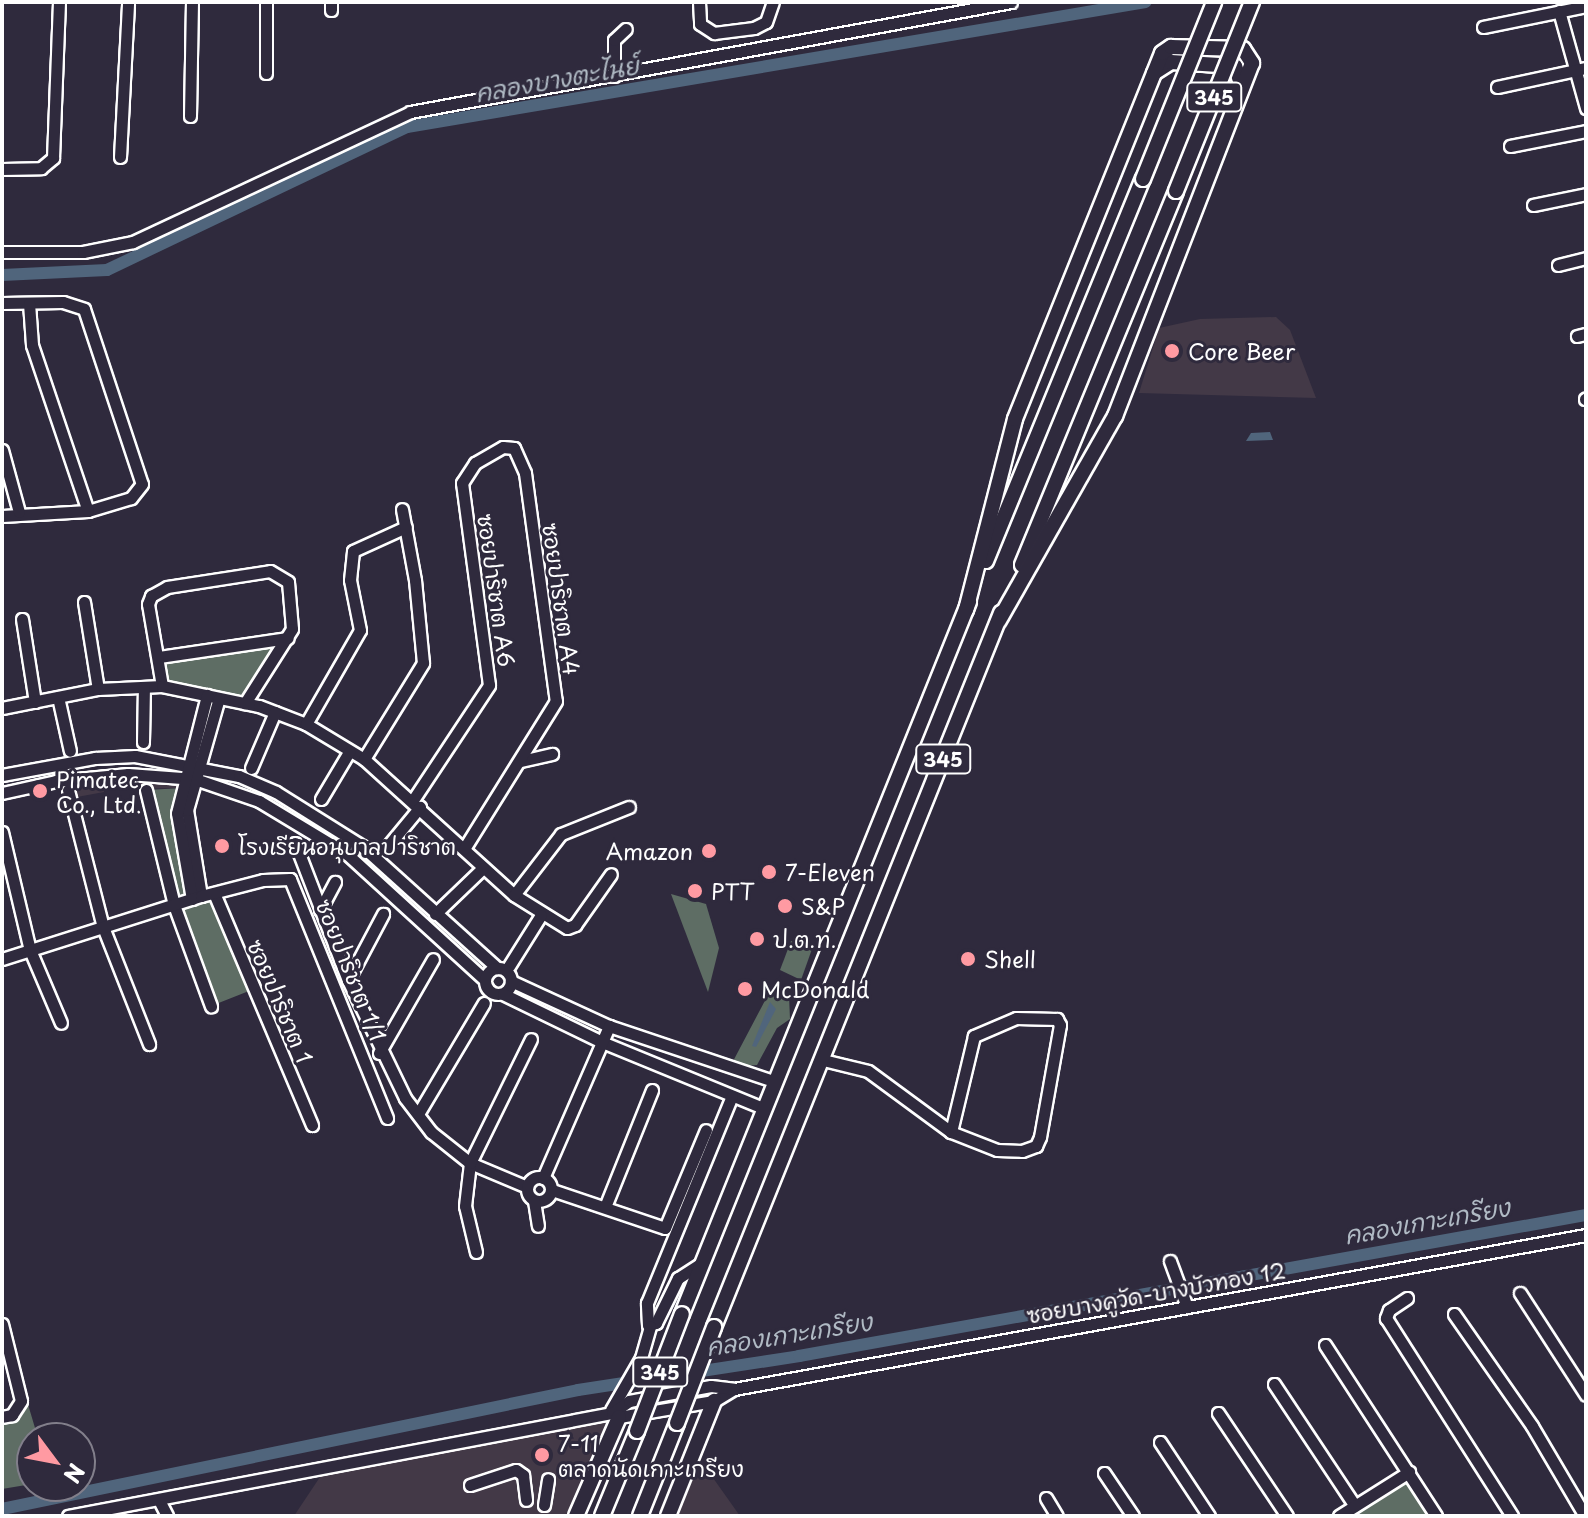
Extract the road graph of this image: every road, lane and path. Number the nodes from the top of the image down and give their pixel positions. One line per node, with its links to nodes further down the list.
1 (59, 2): 23 (street)
2 (128, 2): 22 (street)
3 (192, 2): 19 (street)
4 (266, 2): 15 (street)
5 (699, 2): 6 (street)
6 (773, 2)
7 (1011, 2): 16 (street)
8 (1214, 2): 34 (main road, 345, bridge)
9 (1252, 2): 31 (main road, 345, bridge)
10 (1586, 6): 11 (street)
11 (1559, 11): 12 (street); 14 (street)
12 (1483, 27)
13 (626, 29): 16 (street)
14 (1581, 69): 17 (street); 18 (street)
15 (266, 73)
16 (614, 76): 26 (street)
17 (1497, 87)
18 (1586, 108)
19 (190, 116)
20 (1586, 131): 21 (street)
21 (1510, 146)
22 (120, 157)
23 (2, 169)
24 (1586, 194): 25 (street)
25 (1533, 205)
26 (2, 252)
27 (1586, 258): 28 (street)
28 (1558, 265)
29 (2, 303): 30 (street)
30 (29, 303): 38 (street); 38 (street)
31 (1099, 379): 32 (main road); 45 (main road, 345)
32 (1125, 386): 33 (main road); 45 (main road)
33 (1028, 389): 34 (main road); 43 (main road)
34 (1053, 398): 43 (main road, 345)
35 (2, 450): 39 (street)
36 (525, 473): 63 (street, ซอยปาริชาต A4); 72 (street, ซอยปาริชาต A6)
37 (402, 509): 41 (street)
38 (88, 511): 39 (street)
39 (19, 512): 40 (street)
40 (2, 516)
41 (406, 527): 57 (street); 62 (street)
42 (84, 602): 50 (street)
43 (966, 610): 107 (main road, 345)
44 (22, 619): 53 (street)
45 (999, 620): 106 (main road, 345)
46 (288, 638): 47 (street); 47 (street); 54 (street)
47 (159, 657): 48 (street)
48 (162, 686): 49 (street); 51 (street)
49 (144, 687): 50 (street); 58 (street)
50 (98, 689): 52 (street)
51 (213, 696): 54 (street); 64 (street)
52 (58, 697): 53 (street); 59 (street)
53 (35, 702): 55 (street)
54 (245, 703): 56 (street)
55 (2, 708)
56 (275, 712): 57 (street); 65 (street)
57 (306, 724): 60 (street)
58 (143, 742)
59 (70, 751)
60 (349, 752): 62 (street); 71 (street)
61 (552, 754): 63 (street)
62 (364, 759): 72 (street)
63 (521, 761): 77 (street, ซอยปาริชาต A4)
64 (195, 765): 66 (street); 67 (street); 87 (street)
65 (251, 768)
66 (2, 775)
67 (190, 779): 70 (street); 83 (street); 94 (street)
68 (68, 790): 89 (street)
69 (146, 790): 84 (street)
70 (2, 793)
71 (321, 799)
72 (416, 804): 76 (street, ซอยปาริชาต A6); 77 (street)
73 (629, 807): 82 (street)
74 (2, 832): 90 (street)
75 (295, 843): 85 (street)
76 (387, 847)
77 (464, 849): 78 (street)
78 (483, 868): 82 (street); 87 (street)
79 (611, 874): 88 (street)
80 (335, 882): 85 (street)
81 (214, 893): 83 (street, ซอยปาริชาต 1/1); 112 (street, ซอยปาริชาต 1/1); 113 (street, ซอยปาริชาต 1)
82 (514, 895): 88 (street)
83 (197, 898): 84 (street, ซอยปาริชาต 1/1)
84 (174, 905): 89 (street, ซอยปาริชาต 1/1); 99 (street)
85 (320, 910): 95 (street)
86 (383, 914): 95 (street)
87 (435, 914): 93 (street)
88 (541, 915): 93 (street)
89 (103, 927): 90 (street, ซอยปาริชาต 1/1); 104 (street)
90 (30, 950): 91 (street, ซอยปาริชาต 1/1); 100 (street)
91 (2, 959)
92 (433, 959): 105 (street)
93 (503, 967): 94 (street); 96 (street)
94 (484, 979): 97 (street)
95 (348, 980): 105 (street)
96 (511, 981): 97 (street); 101 (street)
97 (503, 994): 103 (street)
98 (484, 1003): 111 (street)
99 (211, 1006)
100 (61, 1023)
101 (609, 1026): 103 (street); 107 (street)
102 (531, 1039): 116 (street)
103 (602, 1042): 109 (street); 117 (street)
104 (149, 1044)
105 (379, 1053): 111 (street)
106 (823, 1060): 115 (street); 155 (main road, 345, bridge)
107 (776, 1082): 110 (main road, 345)
108 (652, 1090): 121 (street)
109 (732, 1096): 110 (street); 132 (street)
110 (765, 1109): 126 (main road, 345)
111 (418, 1114): 116 (street)
112 (387, 1118)
113 (312, 1125)
114 (706, 1130): 121 (street)
115 (951, 1132): 115 (street)
116 (470, 1163): 118 (street); 124 (street)
117 (543, 1178): 118 (street); 119 (street)
118 (527, 1187): 120 (street)
119 (552, 1190): 120 (street); 121 (street)
120 (534, 1201): 122 (street)
121 (605, 1207)
122 (538, 1226)
123 (1586, 1235): 129 (street, ซอยบางคูวัด-บางบัวทอง 12)
124 (476, 1252)
125 (1170, 1261): 129 (street)
126 (703, 1262): 132 (street); 154 (main road, 345, bridge)
127 (1520, 1293): 136 (street)
128 (1407, 1298): 163 (street)
129 (1185, 1302): 135 (street, ซอยบางคูวัด-บางบัวทอง 12)
130 (1454, 1314): 164 (street)
131 (2, 1324): 140 (street)
132 (650, 1326): 139 (street)
133 (1325, 1345): 142 (street)
134 (1274, 1384): 150 (street)
135 (734, 1389): 137 (street); 139 (street)
136 (1586, 1395)
137 (714, 1401): 139 (street); 156 (main road)
138 (1218, 1413): 160 (street)
139 (613, 1415): 147 (street); 153 (main road)
140 (2, 1417)
141 (1160, 1442): 159 (street)
142 (1409, 1472): 150 (street); 162 (street)
143 (1104, 1473): 158 (street)
144 (548, 1479): 149 (street)
145 (470, 1485): 148 (street)
146 (1046, 1498): 157 (street)
147 (159, 1500): 151 (street); 152 (street)
148 (526, 1500)
149 (544, 1505)
150 (1355, 1506): 161 (street)
151 (68, 1516)
152 (167, 1516)
153 (576, 1516)
154 (602, 1516)
155 (640, 1516)
156 (668, 1516)
157 (1057, 1516)
158 (1133, 1516)
159 (1209, 1516)
160 (1287, 1516)
161 (1339, 1516)
162 (1436, 1516)
163 (1512, 1516)
164 (1585, 1516)

